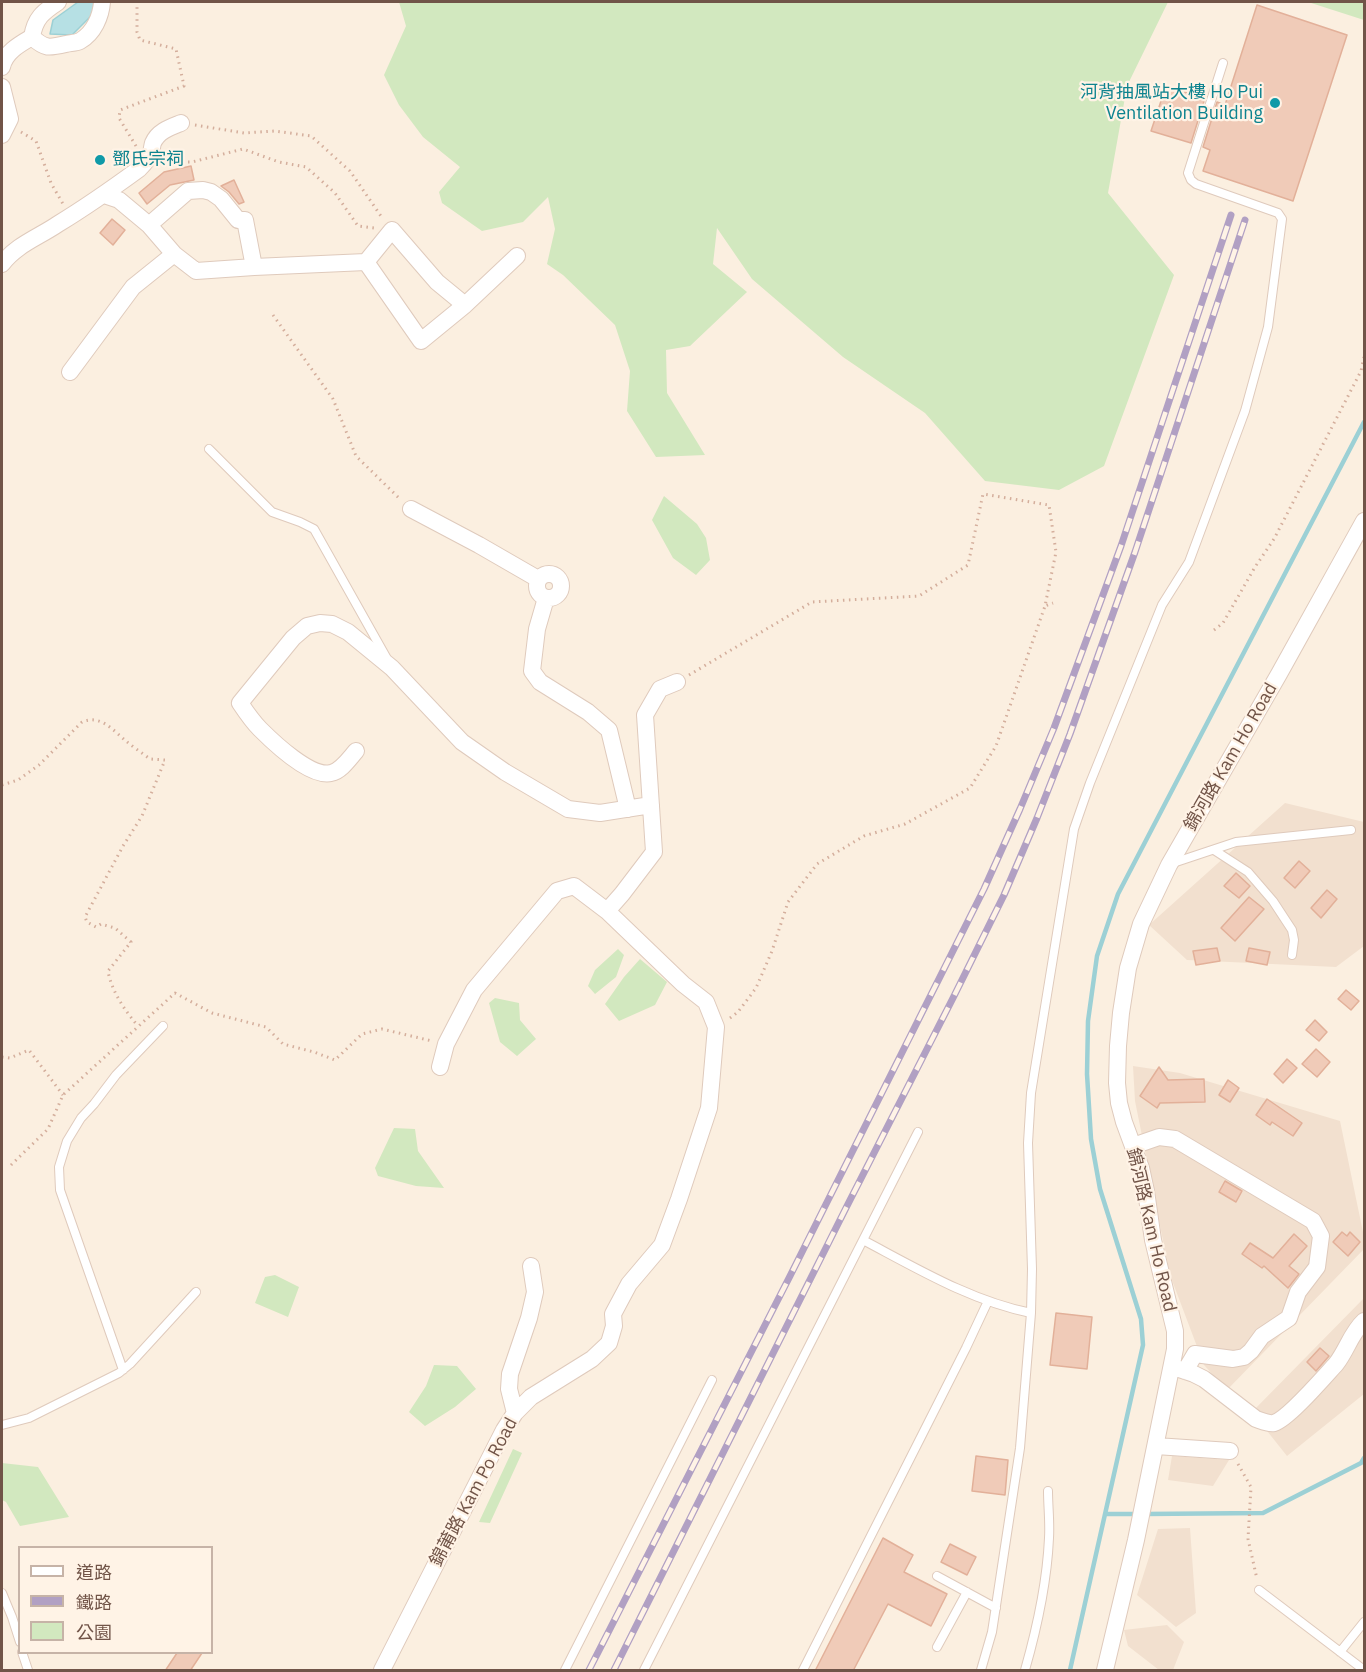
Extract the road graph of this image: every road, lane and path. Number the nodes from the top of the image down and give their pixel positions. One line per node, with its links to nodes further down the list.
1 (58, 2): 4 (street)
2 (102, 2): 4 (street)
3 (137, 2): 11 (path)
4 (32, 37): 6 (street)
5 (1223, 63): 56 (lane)
6 (2, 67)
7 (2, 87): 8 (street)
8 (10, 119): 10 (street); 13 (path)
9 (181, 123): 11 (street); 15 (path)
10 (2, 135)
11 (146, 162): 12 (street); 15 (path)
12 (104, 195): 13 (street); 14 (street)
13 (70, 217): 19 (street)
14 (149, 225): 16 (street); 20 (street)
15 (388, 226): 18 (street); 21 (street)
16 (174, 254): 20 (street); 24 (street)
17 (517, 256): 21 (street)
18 (366, 262): 20 (street); 21 (street)
19 (2, 264)
20 (254, 267)
21 (465, 305)
22 (273, 315): 26 (path)
23 (1365, 357): 30 (path)
24 (70, 372)
25 (209, 448): 31 (lane)
26 (411, 509): 36 (street)
27 (1365, 521): 39 (street, 錦河路 Kam Ho Road)
28 (1053, 603): 29 (path)
29 (1045, 606): 32 (path); 44 (path)
30 (1214, 630)
31 (392, 668): 33 (street); 36 (street)
32 (677, 682): 35 (street)
33 (356, 751)
34 (2, 785): 42 (path)
35 (651, 805): 36 (street); 40 (street)
36 (628, 808)
37 (1351, 830): 38 (lane)
38 (1214, 850): 39 (lane); 41 (lane)
39 (1169, 865): 50 (street, 錦河路 Kam Ho Road)
40 (607, 911): 44 (street); 45 (street)
41 (1292, 955)
42 (138, 1026): 45 (path); 48 (path)
43 (163, 1026): 59 (lane)
44 (716, 1027): 61 (street, 錦莆路 Kam Po Road)
45 (446, 1044): 47 (street)
46 (2, 1057): 48 (path)
47 (440, 1067)
48 (63, 1095): 51 (path)
49 (918, 1132): 52 (lane)
50 (1133, 1146): 58 (street, 錦河路 Kam Ho Road); 58 (street)
51 (11, 1166)
52 (863, 1240): 55 (lane); 79 (lane)
53 (531, 1266): 61 (street)
54 (196, 1292): 59 (lane)
55 (988, 1301): 56 (lane); 80 (lane)
56 (1031, 1312): 70 (lane)
57 (1365, 1321): 58 (street)
58 (1178, 1369): 63 (street, 錦河路 Kam Ho Road)
59 (123, 1370): 62 (lane)
60 (712, 1380): 78 (lane)
61 (515, 1413): 77 (street, 錦莆路 Kam Po Road)
62 (2, 1425)
63 (1156, 1446): 64 (street); 83 (street, 錦河路 Kam Ho Road)
64 (1230, 1451): 67 (path)
65 (1048, 1491): 82 (lane)
66 (938, 1576): 68 (lane)
67 (1259, 1590): 74 (lane)
68 (967, 1592): 70 (lane); 73 (lane)
69 (2, 1593): 72 (lane)
70 (996, 1608): 81 (lane)
71 (1365, 1622): 74 (lane)
72 (18, 1636)
73 (937, 1647)
74 (1340, 1652): 84 (lane)
75 (22, 1654): 76 (lane)
76 (28, 1671)
77 (382, 1671)
78 (565, 1671)
79 (644, 1671)
80 (802, 1671)
81 (981, 1671)
82 (1025, 1671)
83 (1105, 1671)
84 (1364, 1671)

